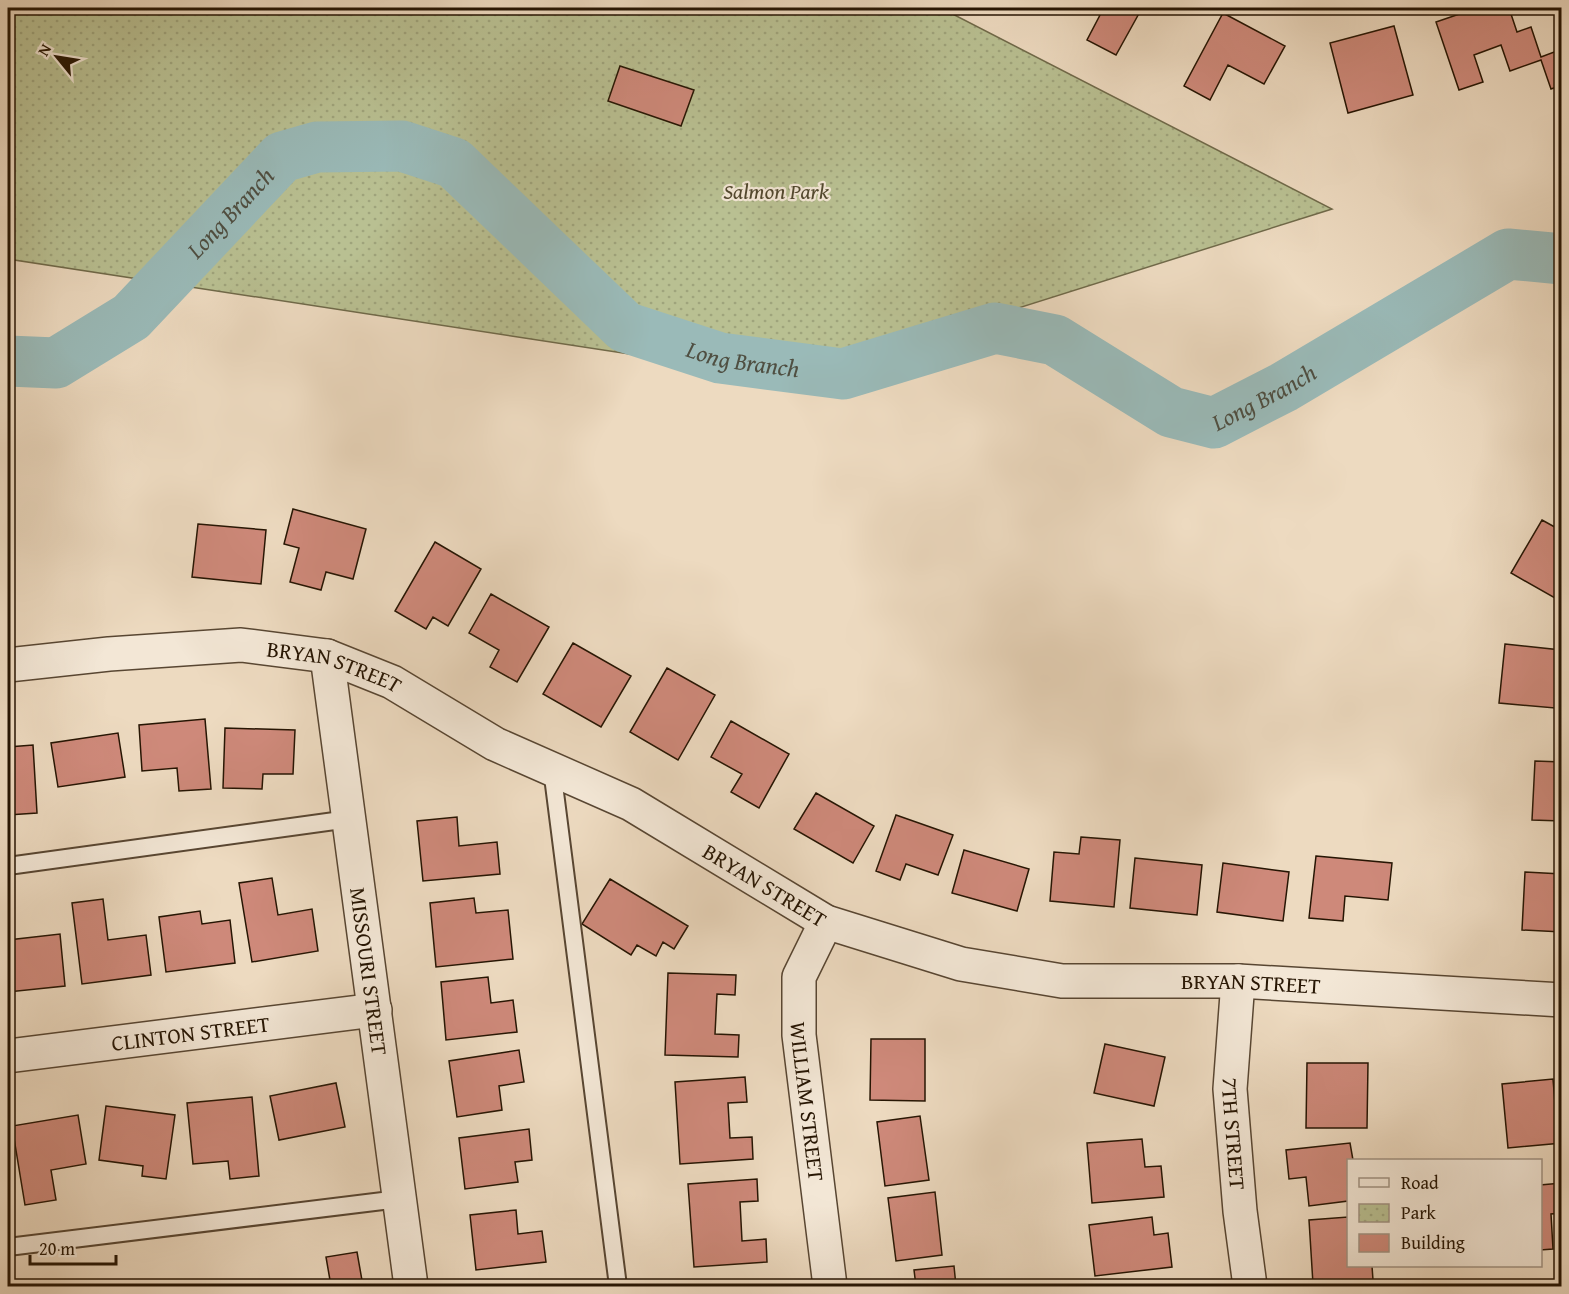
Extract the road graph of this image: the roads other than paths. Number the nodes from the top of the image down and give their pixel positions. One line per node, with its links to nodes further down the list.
1 (327, 656): 2 (street, BRYAN STREET); 3 (street, BRYAN STREET); 4 (street, MISSOURI STREET)
2 (8, 665)
3 (552, 769): 6 (street, BRYAN STREET); 14 (lane)
4 (349, 819): 5 (lane); 9 (street, MISSOURI STREET)
5 (8, 866)
6 (826, 922): 7 (street, BRYAN STREET); 15 (street, WILLIAM STREET)
7 (1238, 981): 8 (street, BRYAN STREET); 16 (street, 7TH STREET)
8 (1562, 1000)
9 (375, 1010): 10 (street, CLINTON STREET); 11 (street, MISSOURI STREET)
10 (8, 1056)
11 (399, 1199): 12 (lane); 13 (street, MISSOURI STREET)
12 (8, 1247)
13 (411, 1287)
14 (618, 1287)
15 (830, 1287)
16 (1250, 1287)

